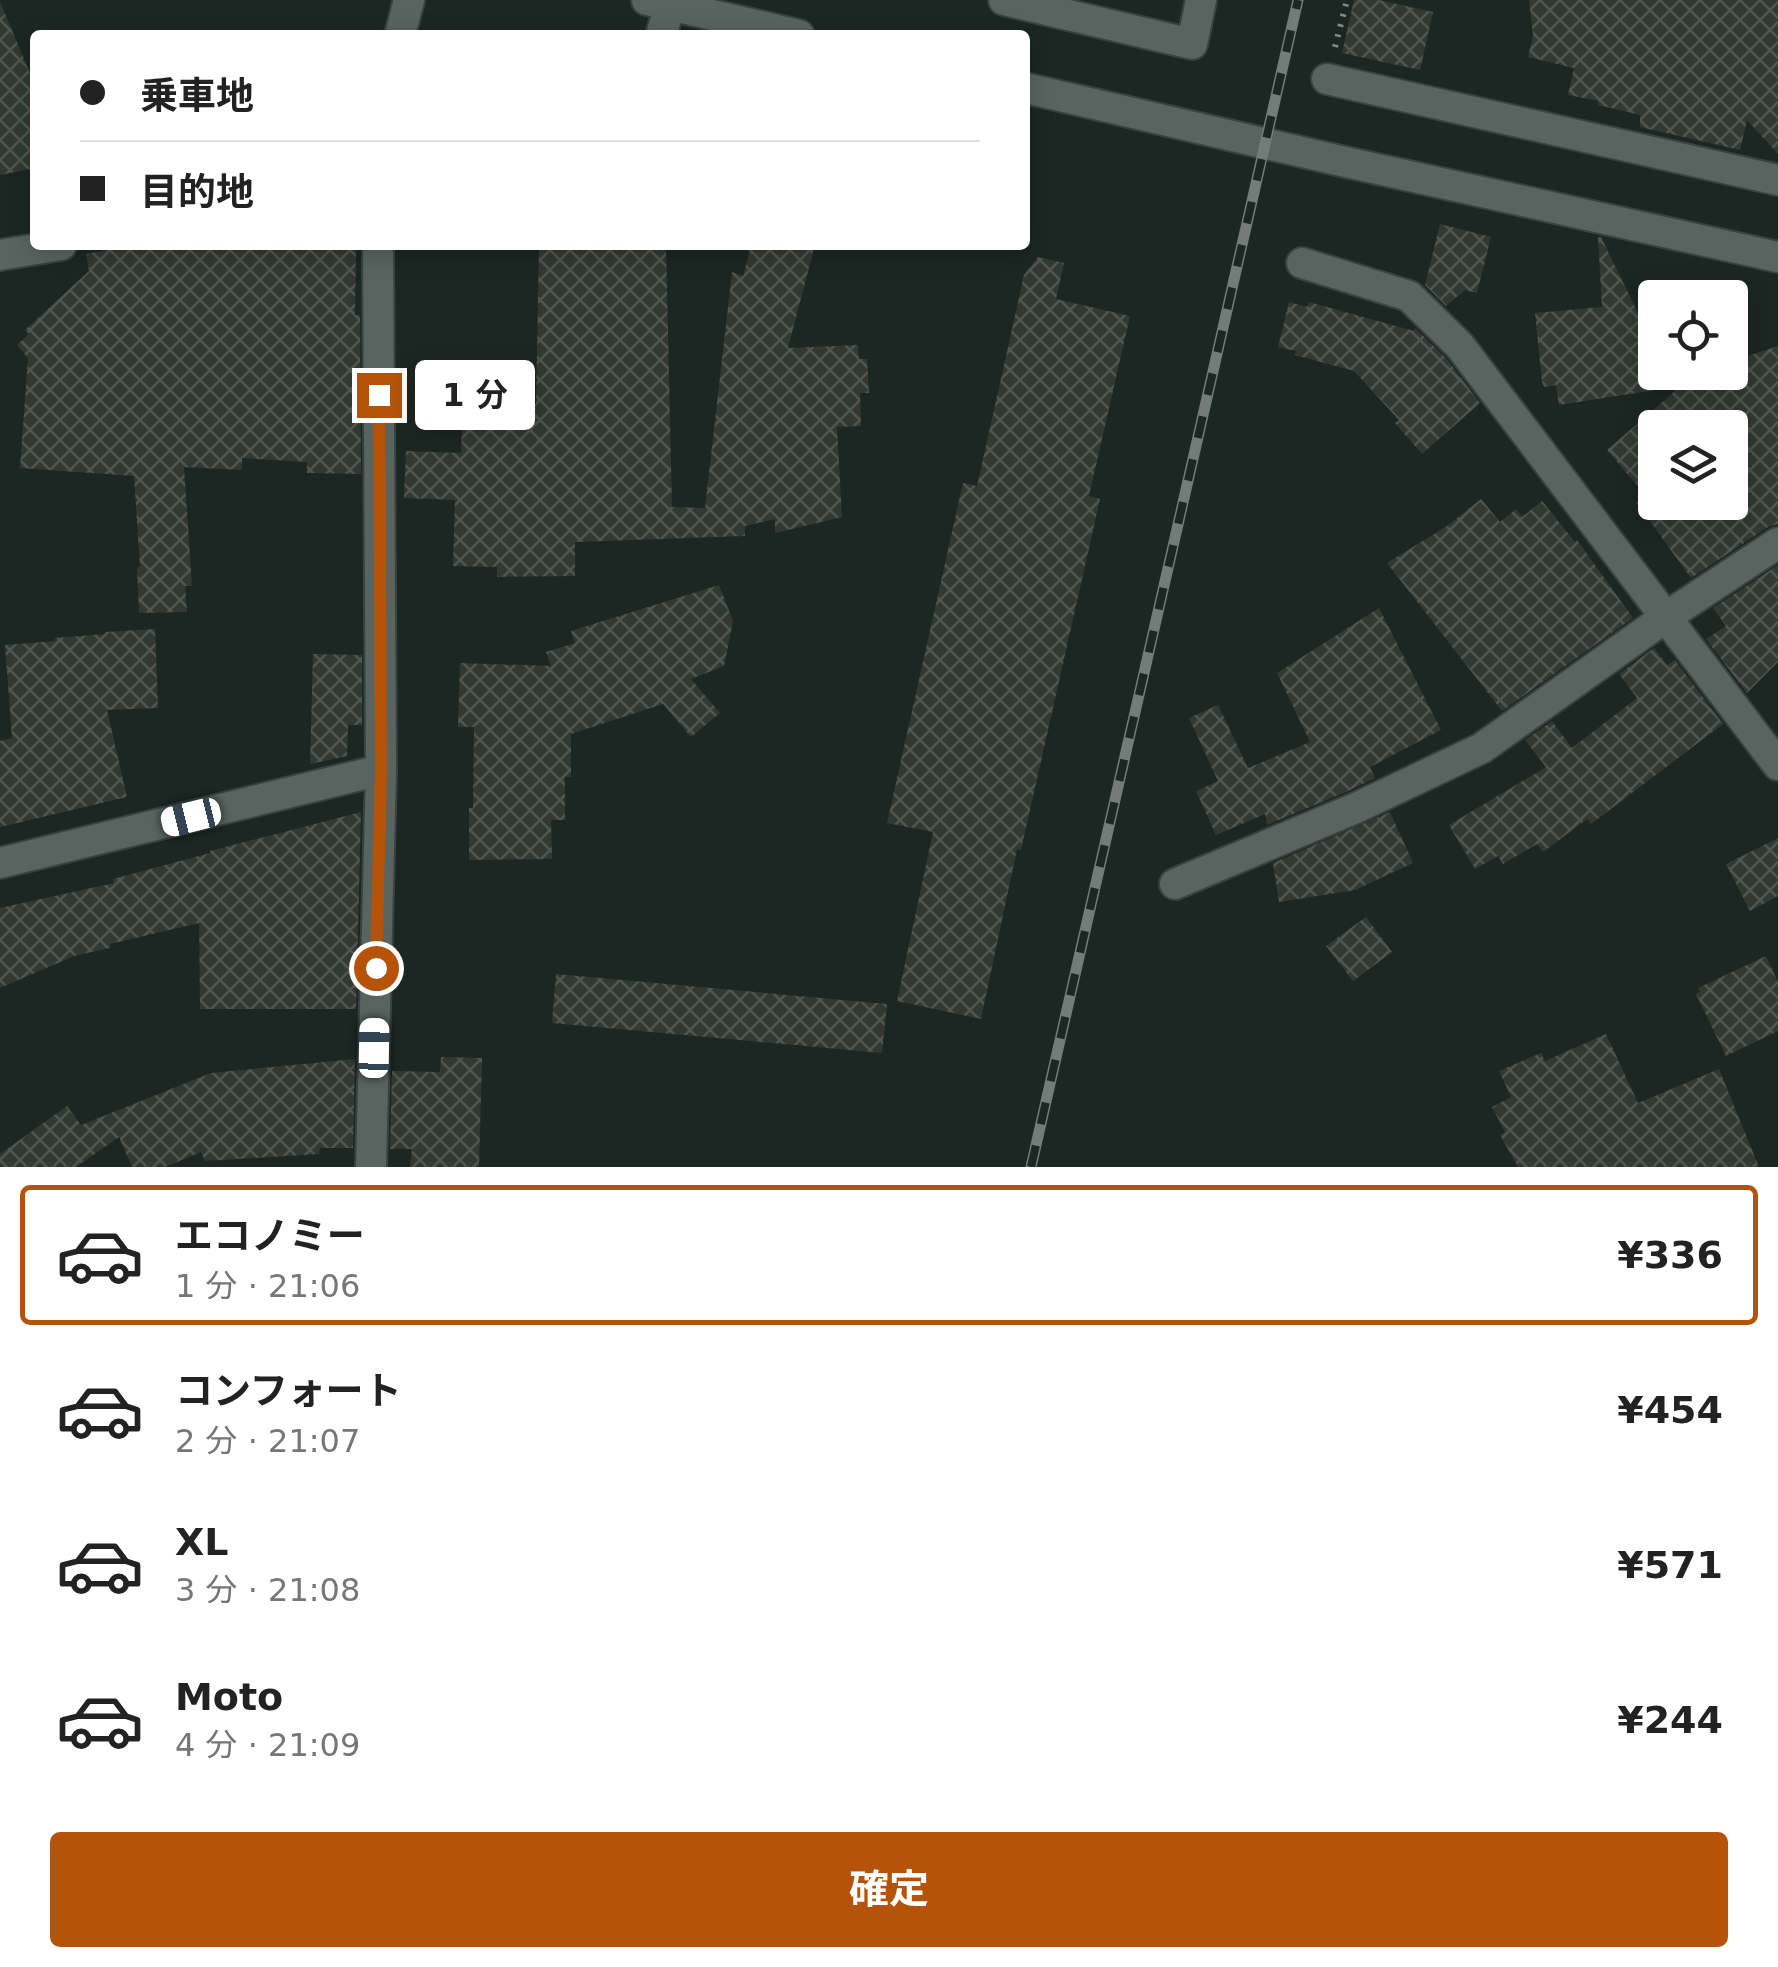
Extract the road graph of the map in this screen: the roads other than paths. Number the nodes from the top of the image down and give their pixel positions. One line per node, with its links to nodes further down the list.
1 (410, 0): 5 (street)
2 (1004, 0): 3 (street)
3 (1201, 0)
4 (659, 2): 6 (street); 7 (street)
5 (401, 30)
6 (660, 30)
7 (778, 30)
8 (1327, 79): 10 (street)
9 (1030, 89): 14 (street)
10 (1778, 180)
11 (30, 250): 13 (street)
12 (378, 250): 19 (street)
13 (0, 254)
14 (1778, 256)
15 (1302, 263): 17 (street)
16 (1778, 543): 17 (street)
17 (1666, 617): 18 (street); 21 (street)
18 (1778, 765)
19 (381, 770): 20 (street); 22 (street)
20 (0, 864)
21 (1174, 884)
22 (371, 1167)

